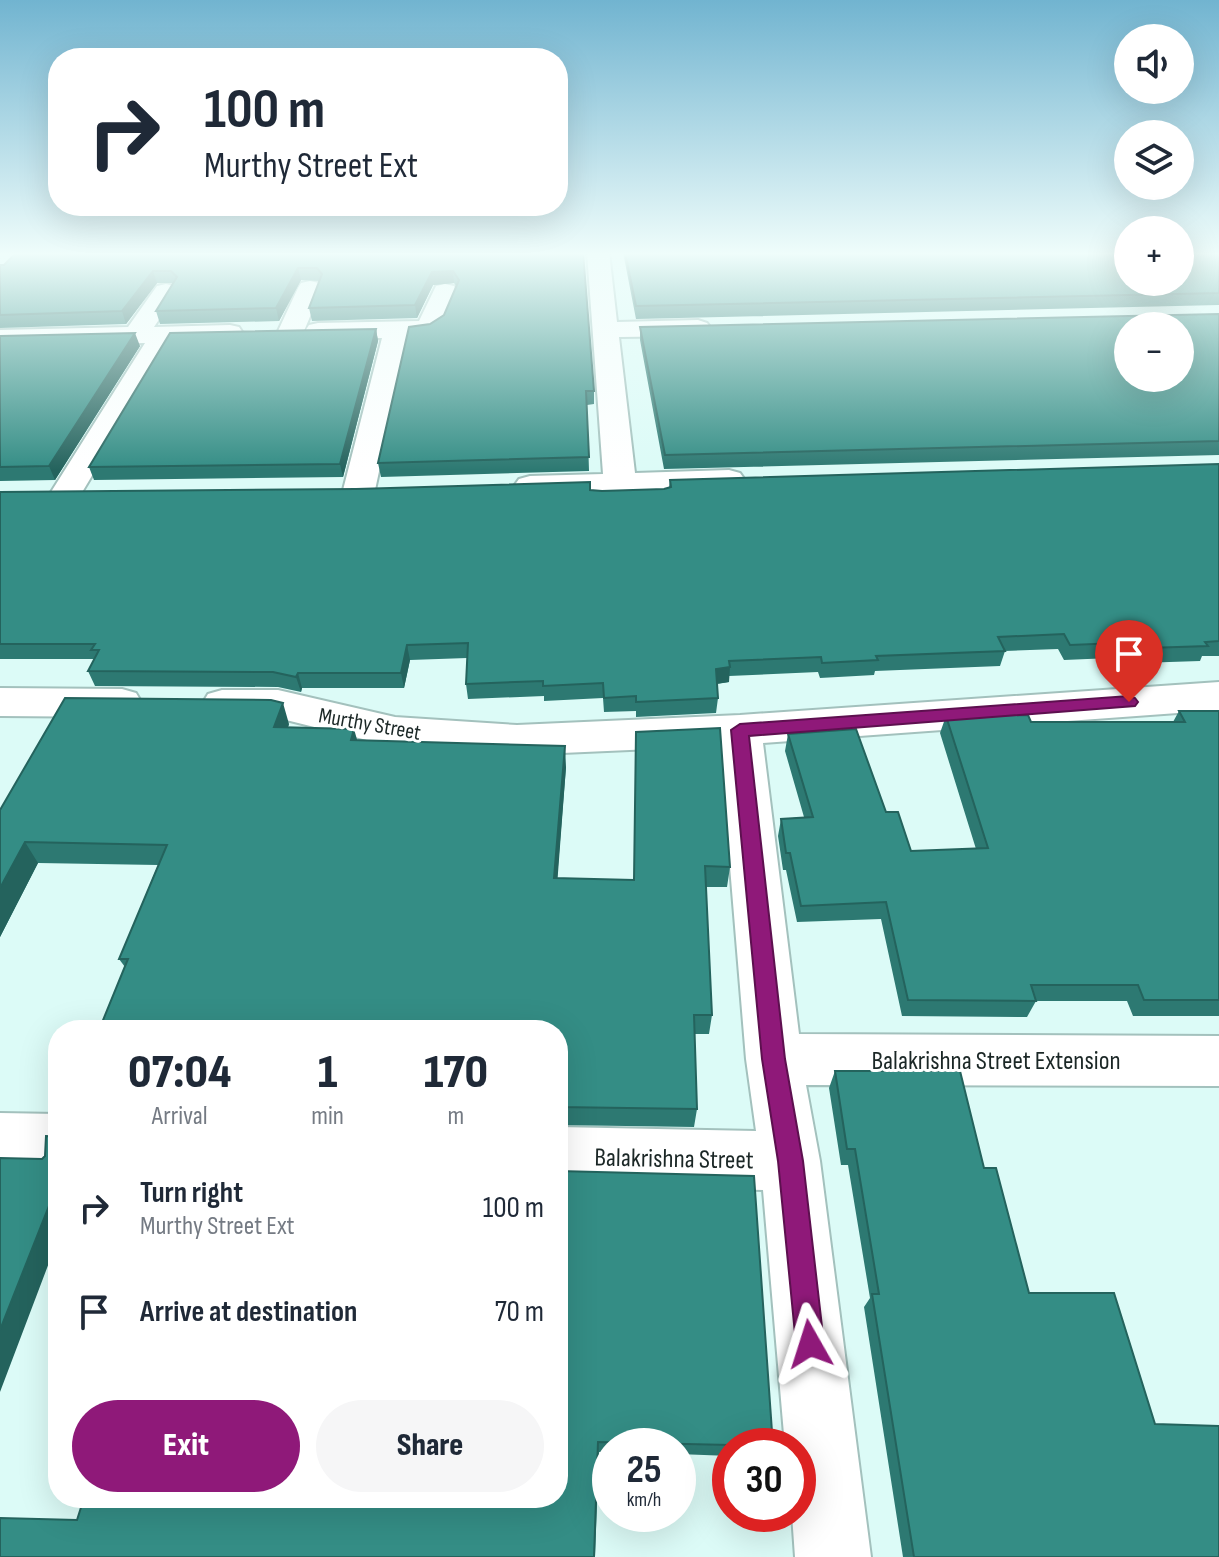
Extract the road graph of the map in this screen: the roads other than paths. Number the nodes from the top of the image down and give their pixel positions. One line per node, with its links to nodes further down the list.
1 (154, 325): 9 (street)
2 (294, 325): 8 (street)
3 (425, 325): 6 (street)
4 (605, 325): 7 (street)
5 (731, 327): 7 (street)
6 (411, 330): 8 (street); 14 (street)
7 (605, 330): 12 (street)
8 (291, 331): 9 (street)
9 (150, 335): 10 (street); 15 (street)
10 (0, 338)
11 (762, 480): 12 (street)
12 (620, 483): 13 (street)
13 (497, 486)
14 (359, 490)
15 (68, 492)
16 (1219, 696): 18 (street, Murthy Street)
17 (0, 702): 18 (street, Murthy Street)
18 (740, 730): 19 (street)
19 (774, 1059): 20 (street, Balakrishna Street Extension); 24 (street)
20 (1219, 1061)
21 (0, 1142): 22 (street)
22 (48, 1143)
23 (568, 1156): 24 (street, Balakrishna Street)
24 (790, 1161): 25 (street)
25 (833, 1557)

